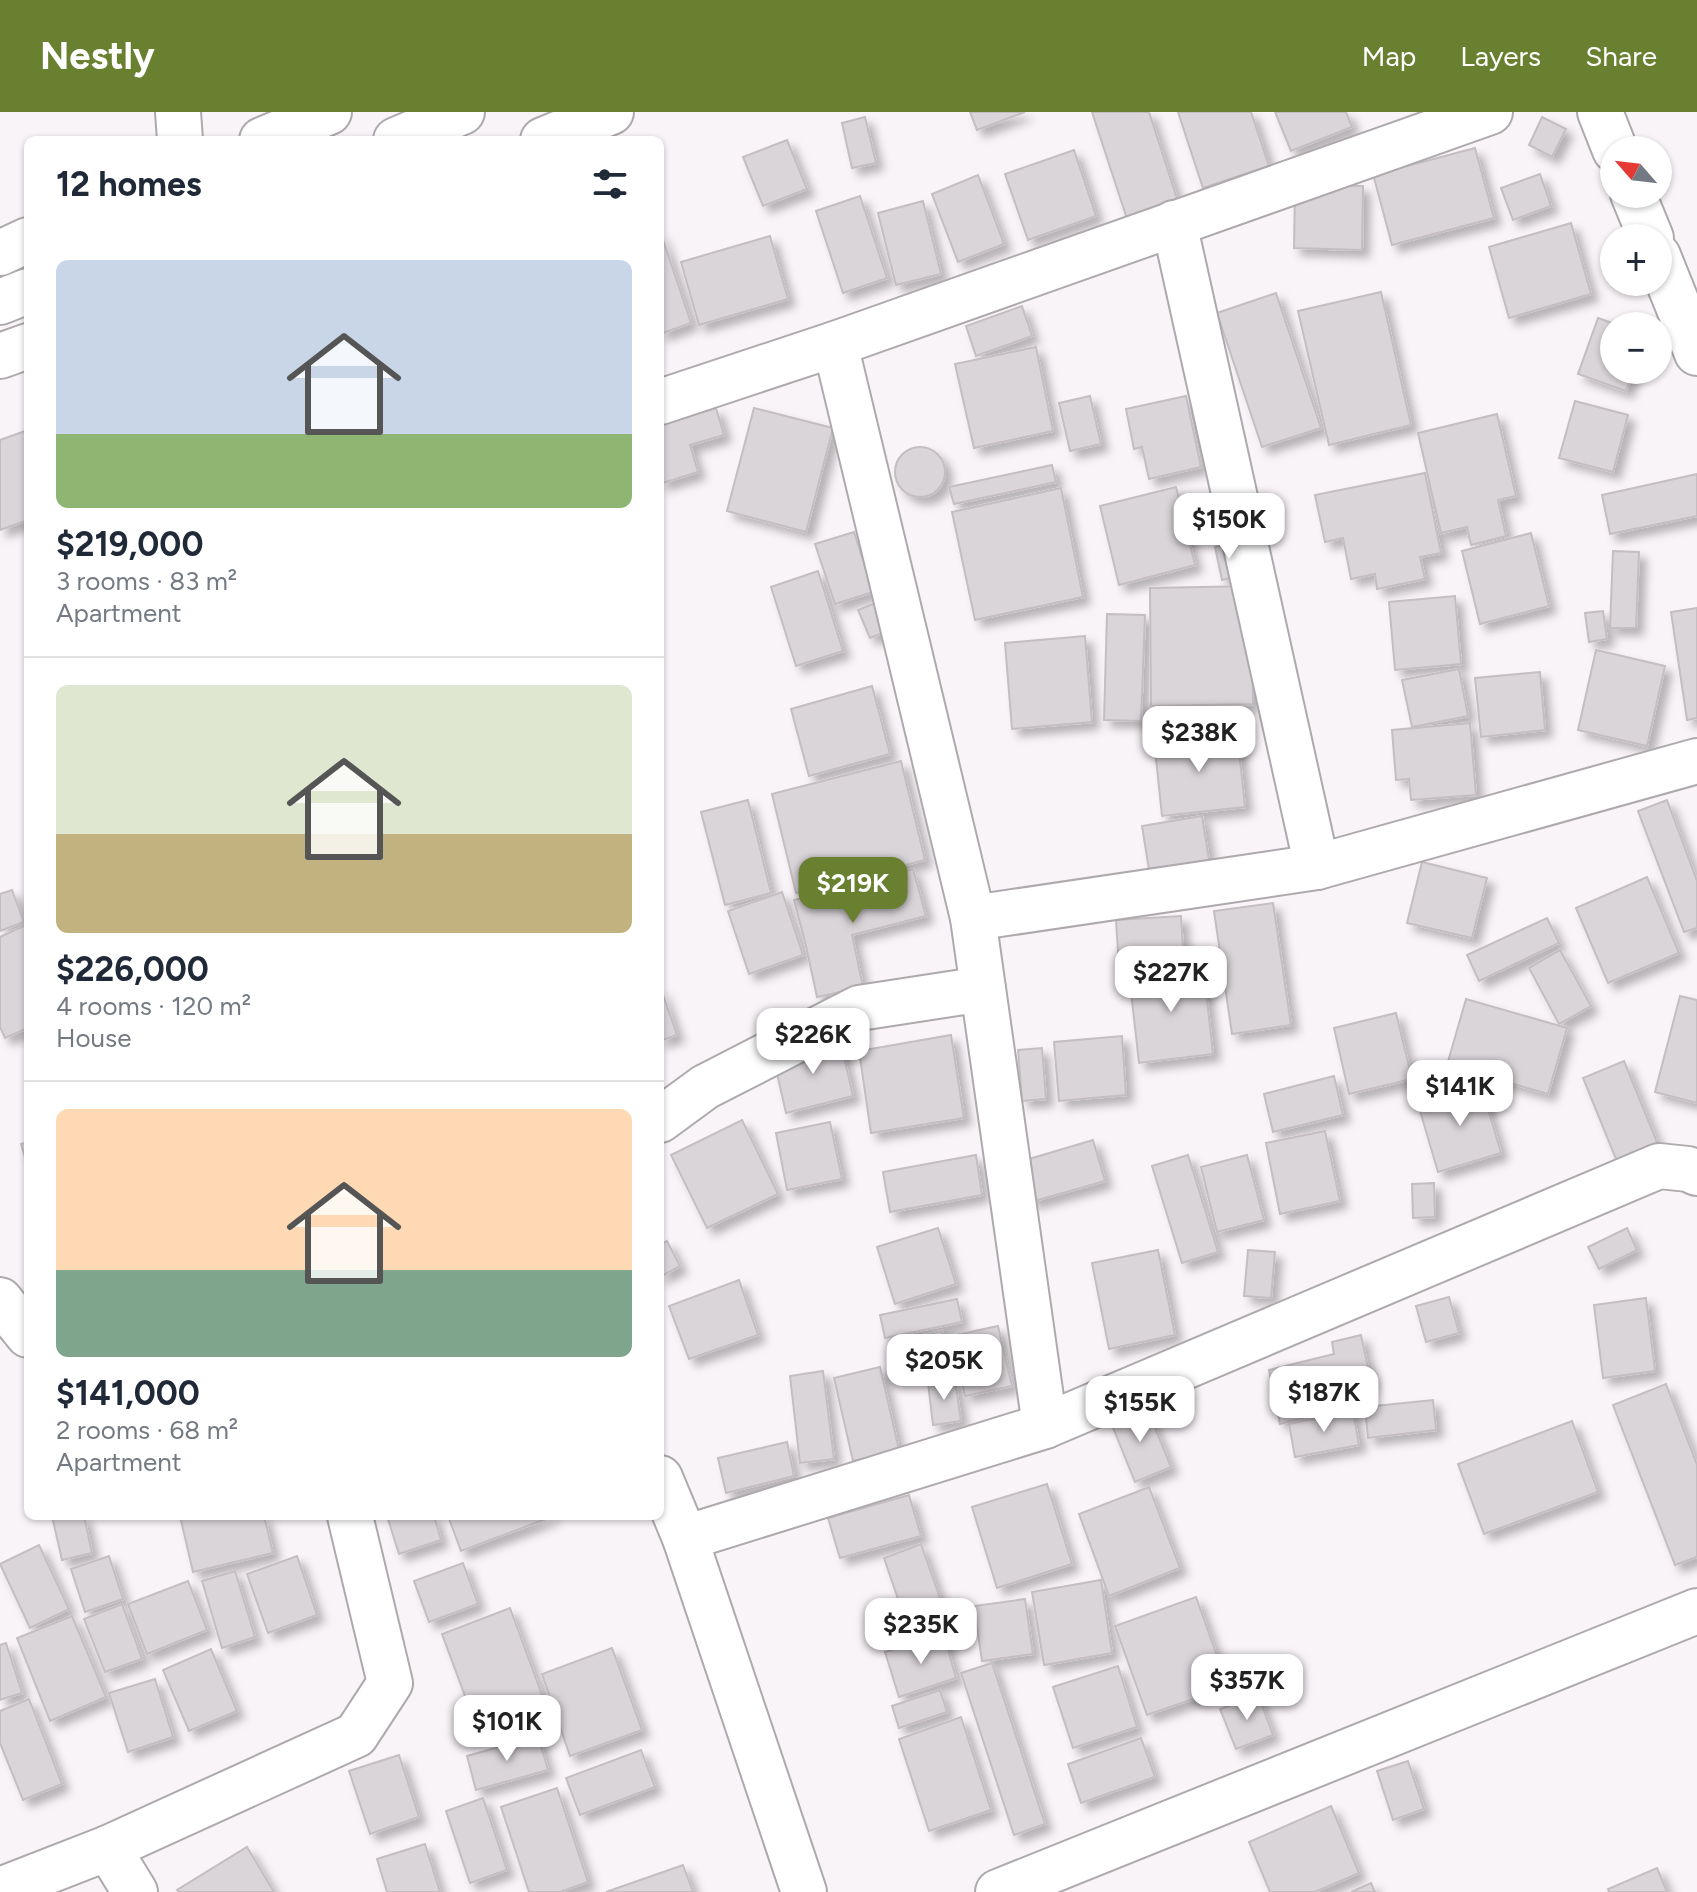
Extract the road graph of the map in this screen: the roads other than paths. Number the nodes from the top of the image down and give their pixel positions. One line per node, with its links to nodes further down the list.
1 (178, 112): 7 (street)
2 (329, 112): 8 (street)
3 (462, 112): 9 (street)
4 (611, 112): 10 (street)
5 (1490, 112): 12 (street)
6 (1600, 112): 11 (street)
7 (180, 136)
8 (272, 136)
9 (405, 136)
10 (553, 136)
11 (1609, 136)
12 (1174, 223): 18 (street); 24 (street)
13 (24, 242): 14 (street)
14 (0, 253)
15 (1672, 291): 20 (street)
16 (24, 293): 17 (street)
17 (0, 302)
18 (835, 344): 22 (street); 25 (street)
19 (24, 347): 21 (street)
20 (1697, 353)
21 (0, 356)
22 (664, 401)
23 (1697, 761): 24 (street)
24 (1317, 867): 25 (street)
25 (973, 918): 26 (street)
26 (983, 989): 27 (street); 31 (street)
27 (664, 1117)
28 (1697, 1173): 31 (street)
29 (0, 1300): 30 (street)
30 (24, 1330)
31 (1045, 1426): 34 (street)
32 (664, 1488): 34 (street)
33 (351, 1520): 36 (street)
34 (685, 1538): 39 (street)
35 (1697, 1611): 40 (street)
36 (108, 1848): 37 (street); 38 (street)
37 (0, 1890)
38 (135, 1892)
39 (804, 1892)
40 (998, 1892)

